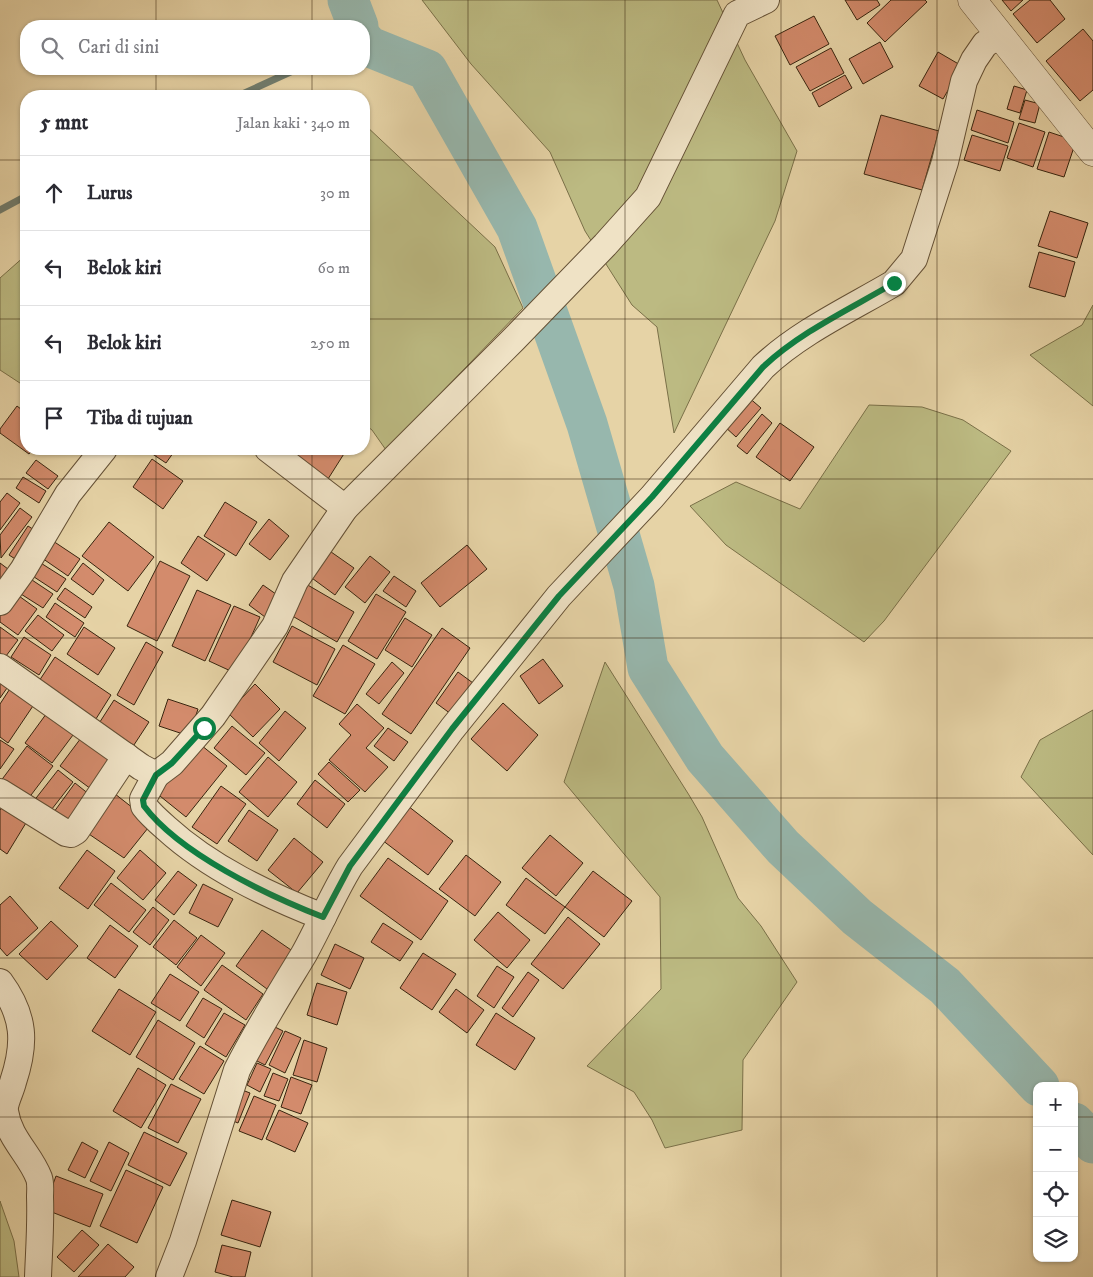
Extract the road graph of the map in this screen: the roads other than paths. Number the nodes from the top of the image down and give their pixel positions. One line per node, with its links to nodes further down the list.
1 (766, 0): 7 (street)
2 (972, 0): 3 (street)
3 (1000, 35): 4 (street); 13 (street)
4 (1093, 152)
5 (99, 455): 8 (street)
6 (276, 455): 7 (street)
7 (346, 508): 11 (street)
8 (0, 602)
9 (0, 666): 10 (street)
10 (126, 756): 11 (street); 12 (street)
11 (156, 775): 13 (street)
12 (0, 792)
13 (323, 917): 16 (street)
14 (0, 982): 15 (street)
15 (38, 1277)
16 (169, 1277)

